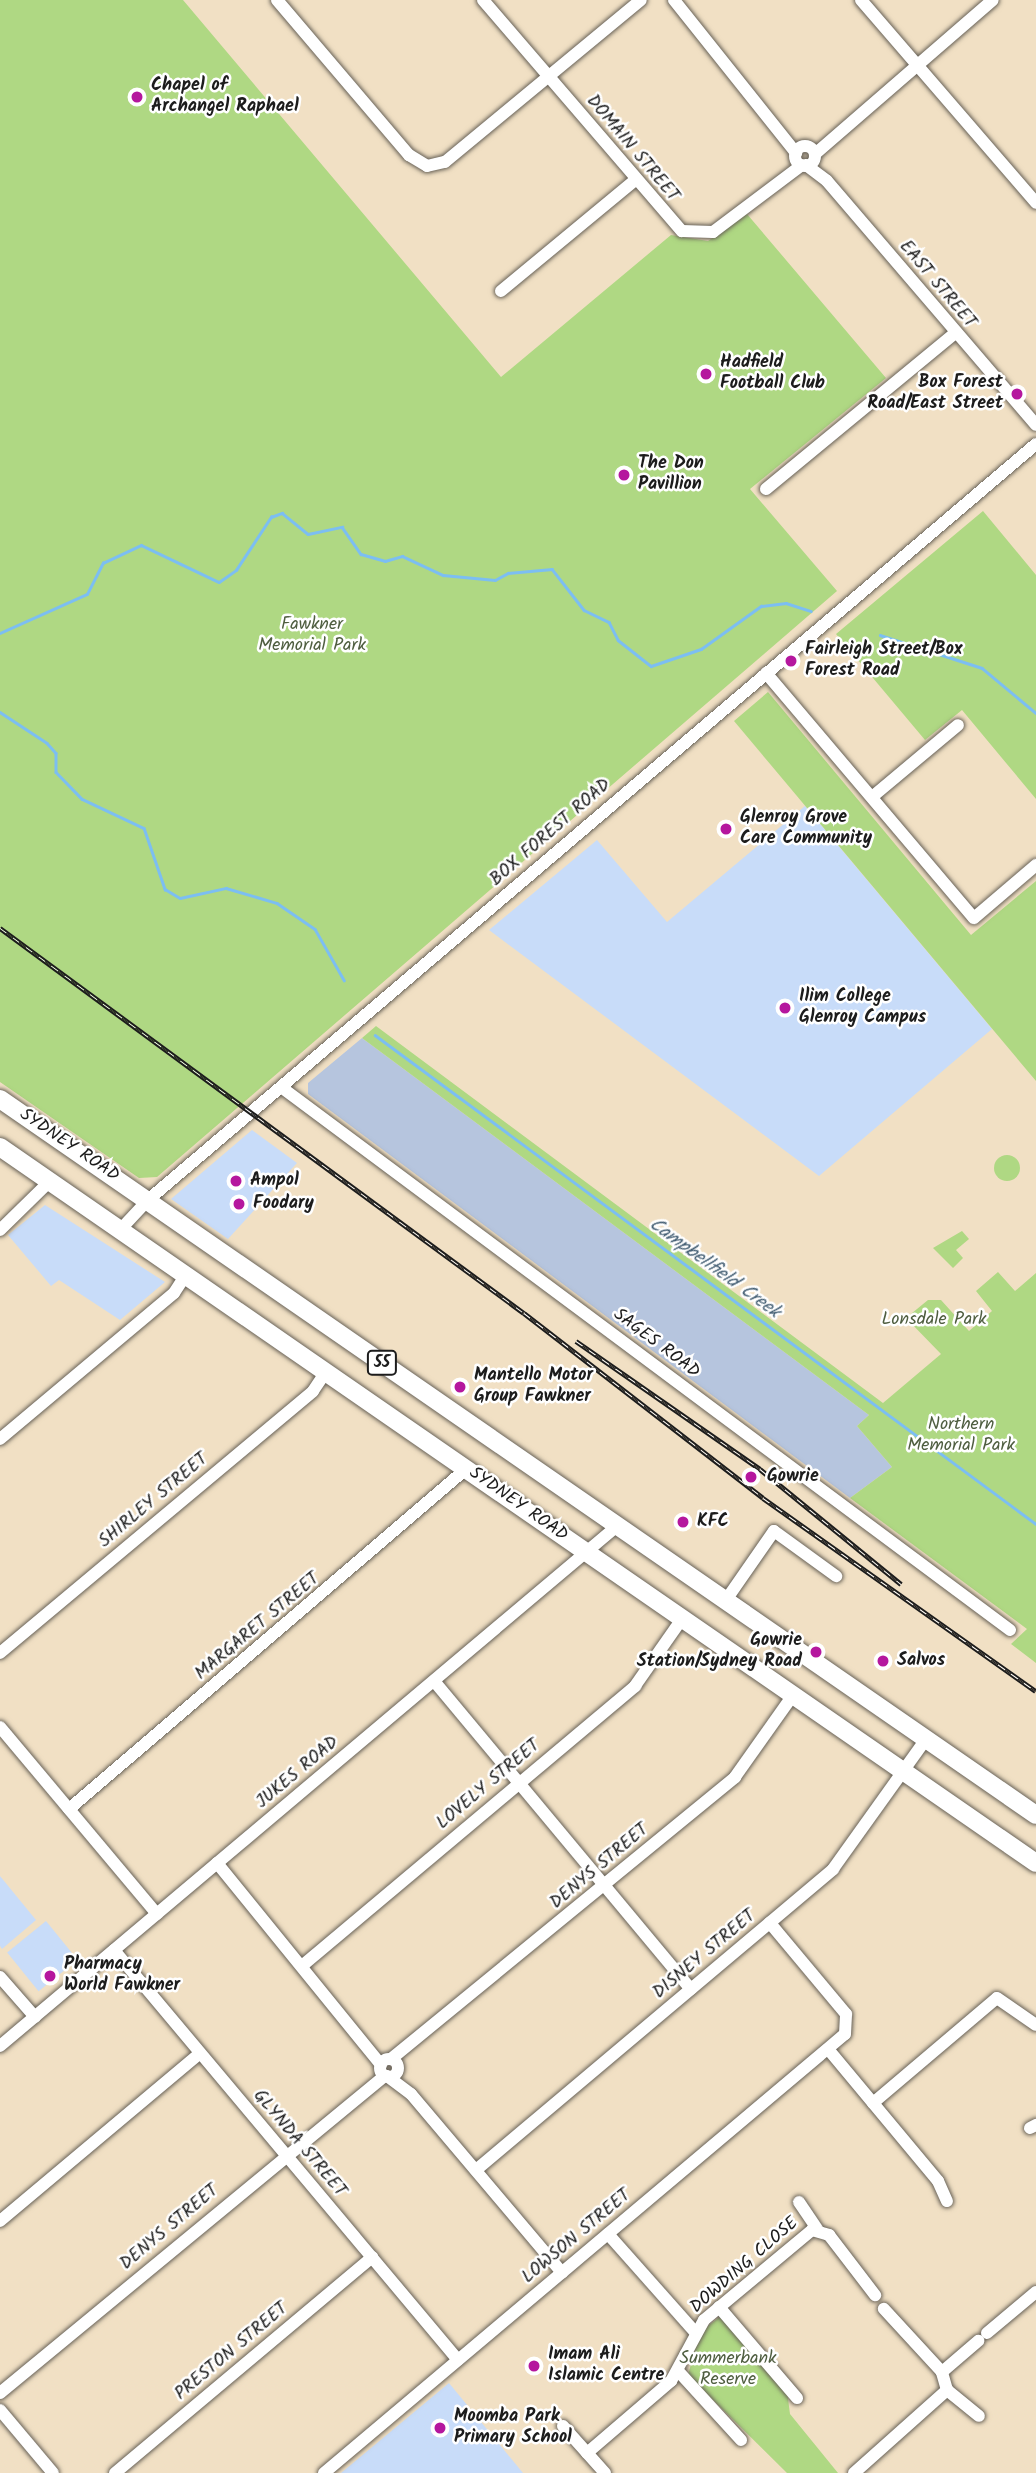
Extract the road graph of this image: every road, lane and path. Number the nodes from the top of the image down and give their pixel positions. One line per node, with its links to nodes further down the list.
1 (277, 0): 8 (street)
2 (483, 0): 8 (street, DOMAIN STREET)
3 (641, 0): 8 (street)
4 (674, 0): 9 (street, EAST STREET)
5 (861, 0): 7 (street)
6 (993, 0): 7 (street, DOMAIN STREET)
7 (917, 63): 9 (street, DOMAIN STREET); 11 (street)
8 (548, 77): 10 (street, DOMAIN STREET)
9 (805, 156): 10 (street, DOMAIN STREET); 13 (street, EAST STREET)
10 (635, 180): 12 (street)
11 (1036, 203)
12 (501, 291)
13 (955, 333): 14 (street, EAST STREET); 20 (street)
14 (1022, 411): 15 (street, EAST STREET); 16 (street, EAST STREET)
15 (1036, 425)
16 (1036, 438)
17 (1036, 444): 19 (street)
18 (1036, 456): 19 (street)
19 (1010, 468): 21 (street, BOX FOREST ROAD)
20 (766, 489)
21 (766, 673): 23 (street); 25 (street, BOX FOREST ROAD)
22 (958, 725): 23 (street)
23 (872, 797): 24 (street)
24 (1036, 865)
25 (281, 1087): 29 (street, BOX FOREST ROAD); 41 (street, SAGES ROAD)
26 (0, 1099): 29 (highway, SYDNEY ROAD / 55)
27 (0, 1147): 28 (highway, SYDNEY ROAD / 55)
28 (50, 1181): 30 (street); 31 (highway, SYDNEY ROAD / 55)
29 (148, 1200): 31 (street, BOX FOREST ROAD); 36 (highway, SYDNEY ROAD / 55)
30 (0, 1230)
31 (120, 1230): 32 (highway, SYDNEY ROAD / 55)
32 (186, 1276): 33 (highway, SYDNEY ROAD / 55); 34 (street)
33 (326, 1372): 35 (highway, SYDNEY ROAD / 55); 42 (street, SHIRLEY STREET)
34 (0, 1439)
35 (466, 1469): 37 (highway, SYDNEY ROAD / 55); 49 (street, MARGARET STREET)
36 (617, 1526): 37 (street, JUKES ROAD); 39 (highway, SYDNEY ROAD / 55)
37 (587, 1553): 40 (highway, SYDNEY ROAD / 55); 43 (street, JUKES ROAD)
38 (836, 1576): 39 (street)
39 (726, 1600): 46 (highway, SYDNEY ROAD / 55)
40 (682, 1619): 44 (highway, SYDNEY ROAD / 55); 48 (street, LOVELY STREET)
41 (1010, 1630)
42 (0, 1653)
43 (434, 1681): 48 (street); 51 (street, JUKES ROAD)
44 (793, 1695): 47 (highway, SYDNEY ROAD / 55); 53 (street, DENYS STREET)
45 (0, 1727): 49 (street)
46 (926, 1739): 47 (street, DISNEY STREET); 50 (highway, SYDNEY ROAD / 55)
47 (903, 1771): 52 (highway, SYDNEY ROAD / 55); 55 (street, DISNEY STREET)
48 (519, 1783): 53 (street); 57 (street, LOVELY STREET)
49 (69, 1809): 54 (street)
50 (1036, 1815)
51 (217, 1863): 54 (street, JUKES ROAD); 57 (street)
52 (1036, 1863)
53 (604, 1886): 59 (street); 65 (street, DENYS STREET)
54 (157, 1914): 56 (street, JUKES ROAD)
55 (770, 1923): 59 (street, DISNEY STREET); 63 (street, LOWSON STREET)
56 (114, 1950): 60 (street, JUKES ROAD); 64 (street, GLYNDA STREET)
57 (303, 1965): 65 (street)
58 (0, 1977): 60 (street)
59 (691, 1989): 68 (street, DISNEY STREET)
60 (34, 2017): 62 (street, JUKES ROAD)
61 (1036, 2025): 66 (street)
62 (0, 2046)
63 (828, 2049): 66 (street); 73 (street, LOWSON STREET)
64 (201, 2053): 67 (street, GLYNDA STREET); 71 (street)
65 (388, 2068): 67 (street, DENYS STREET); 68 (street)
66 (873, 2103): 69 (street)
67 (285, 2154): 74 (street, GLYNDA STREET); 85 (street, DENYS STREET)
68 (476, 2170): 75 (street)
69 (947, 2201)
70 (799, 2203): 72 (street, DOWDING CLOSE)
71 (0, 2221)
72 (817, 2229): 77 (street, DOWDING CLOSE); 78 (street, DOWDING CLOSE)
73 (608, 2234): 75 (street, LOWSON STREET); 80 (street)
74 (372, 2257): 81 (street, GLYNDA STREET); 93 (street, PRESTON STREET)
75 (562, 2273): 81 (street, LOWSON STREET)
76 (1036, 2292): 83 (street)
77 (875, 2295)
78 (719, 2307): 80 (street, DOWDING CLOSE); 86 (street)
79 (884, 2309): 83 (street)
80 (696, 2333): 82 (street, DOWDING CLOSE)
81 (458, 2360): 94 (street, LOWSON STREET)
82 (679, 2372): 90 (street); 91 (street, DOWDING CLOSE)
83 (942, 2372): 84 (street)
84 (947, 2390): 88 (street); 96 (street)
85 (0, 2393)
86 (797, 2398)
87 (0, 2410): 92 (street)
88 (979, 2416)
89 (563, 2426): 91 (street)
90 (741, 2441)
91 (587, 2453): 95 (street)
92 (52, 2473)
93 (115, 2473)
94 (324, 2473)
95 (605, 2473)
96 (854, 2473)

